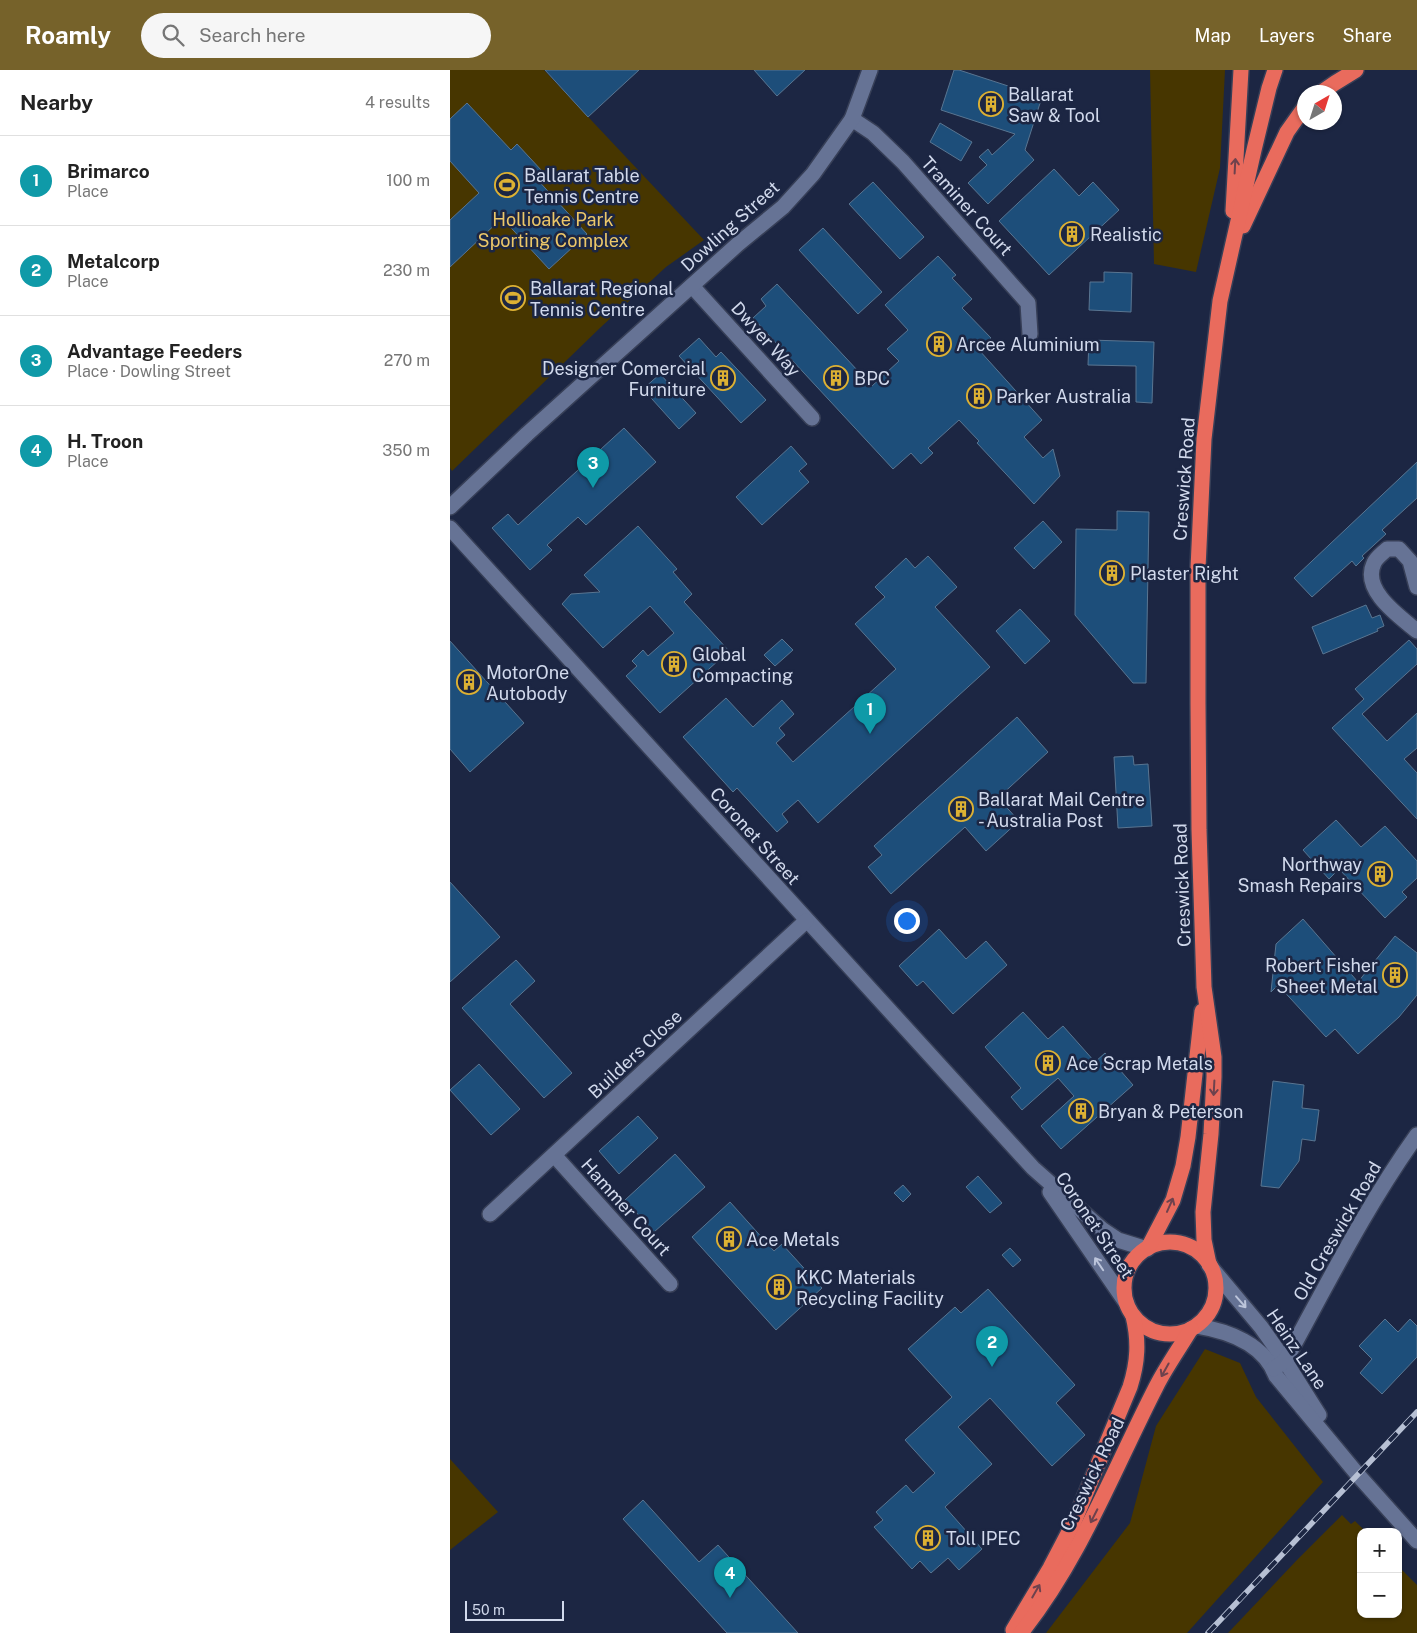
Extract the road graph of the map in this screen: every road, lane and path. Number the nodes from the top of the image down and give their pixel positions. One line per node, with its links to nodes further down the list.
1 (870, 70): 7 (street, Dowling Street)
2 (1241, 70): 8 (highway, one-way to 2)
3 (1274, 70): 8 (highway, Creswick Road)
4 (1356, 70): 5 (highway)
5 (1332, 85)
6 (1297, 118): 8 (highway)
7 (852, 119): 9 (street, Dowling Street); 10 (street, Traminer Court)
8 (1232, 250): 17 (highway, Creswick Road)
9 (692, 286): 11 (street, Dwyer Way); 12 (street, Dowling Street)
10 (1030, 334)
11 (812, 418)
12 (450, 507)
13 (450, 528): 16 (street, Coronet Street)
14 (1417, 587): 15 (street)
15 (1417, 631)
16 (806, 921): 19 (street, Builders Close); 20 (street, Coronet Street)
17 (1204, 987): 22 (highway, Creswick Road, one-way to 17); 23 (highway, Creswick Road, one-way to 23)
18 (1417, 1135): 27 (street, Old Creswick Road)
19 (554, 1155): 21 (street, Builders Close); 24 (street, Hammer Court)
20 (1033, 1168): 22 (street, Coronet Street); 25 (street, Coronet Street, one-way to 20)
21 (490, 1214)
22 (1148, 1248): 23 (highway); 25 (highway)
23 (1209, 1265): 26 (highway); 27 (street, Heinz Lane, one-way to 27)
24 (670, 1284)
25 (1130, 1310): 26 (highway); 29 (highway, Creswick Road, one-way to 25)
26 (1194, 1327): 27 (street, Heinz Lane); 30 (highway, Creswick Road, one-way to 30)
27 (1279, 1365): 28 (street, Heinz Lane)
28 (1417, 1541)
29 (1011, 1633)
30 (1021, 1633)

